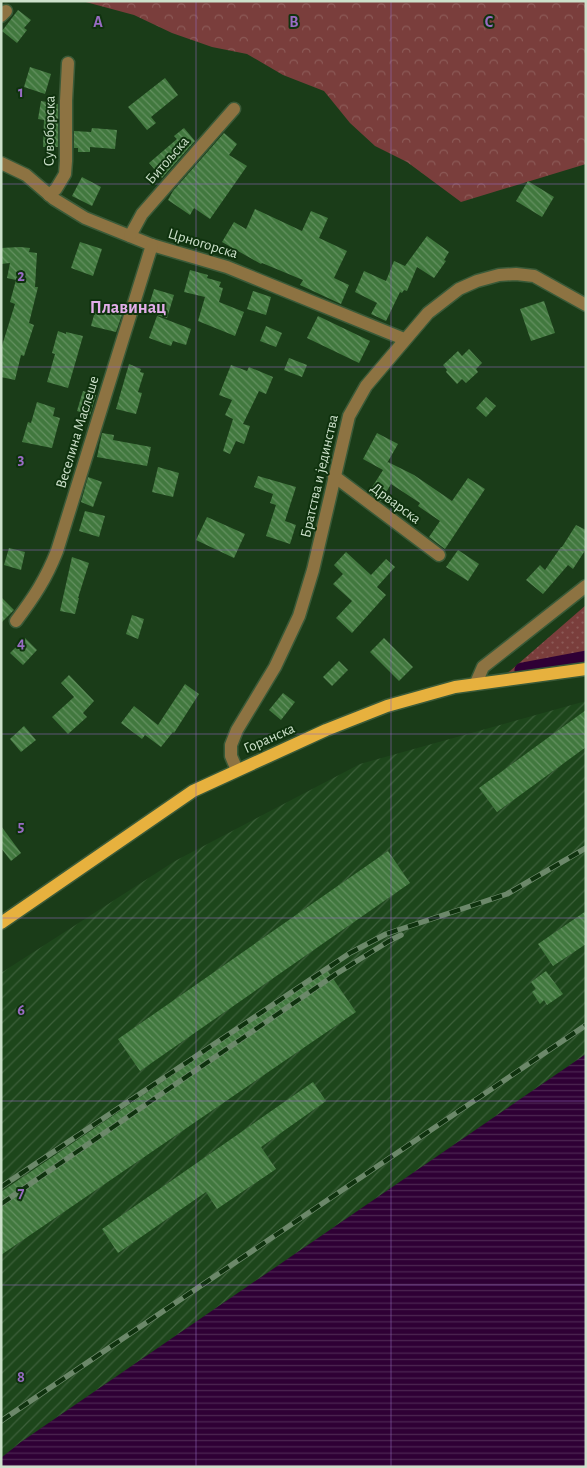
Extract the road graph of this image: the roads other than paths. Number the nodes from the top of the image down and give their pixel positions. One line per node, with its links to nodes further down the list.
1 (68, 63): 4 (street, Сувоборска)
2 (234, 109): 5 (street, Битољска)
3 (1, 163): 4 (street, Црногорска)
4 (49, 195): 5 (street, Црногорска)
5 (130, 236): 6 (street, Црногорска)
6 (152, 244): 8 (street, Црногорска); 12 (street, Веселина Маслеше)
7 (586, 305): 8 (street, Братства и јединства)
8 (404, 339): 9 (street, Братства и јединства)
9 (334, 476): 10 (street, Дрварска); 15 (street, Братства и јединства)
10 (439, 555)
11 (586, 586): 14 (street)
12 (16, 621)
13 (586, 669): 14 (main road, Горанска)
14 (476, 683): 15 (main road, Горанска)
15 (237, 770): 16 (main road, Горанска)
16 (1, 923)

